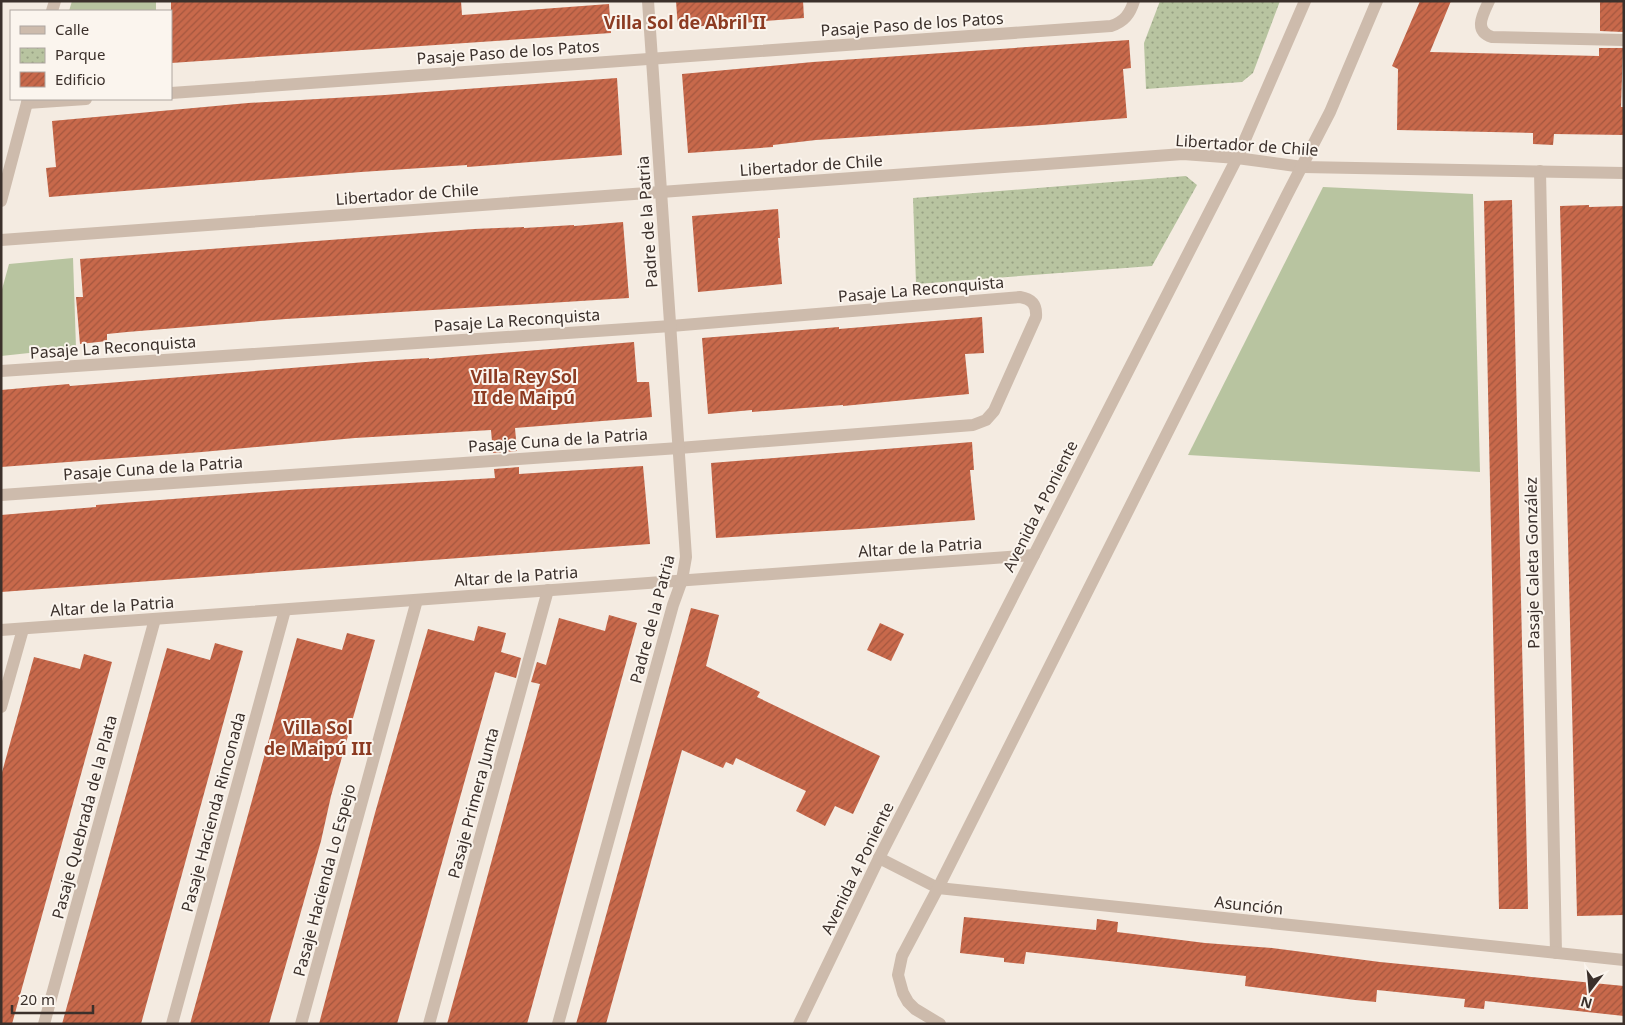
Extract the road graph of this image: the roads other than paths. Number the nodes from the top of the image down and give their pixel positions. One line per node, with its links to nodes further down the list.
1 (648, 1): 7 (street, Padre de la Patria)
2 (1134, 1): 7 (street, Pasaje Paso de los Patos)
3 (1305, 1): 11 (street, Avenida 4 Poniente)
4 (1377, 1): 12 (street)
5 (1489, 1): 6 (street)
6 (1624, 40)
7 (652, 58): 8 (street, Pasaje Paso de los Patos); 15 (street, Padre de la Patria)
8 (172, 93)
9 (56, 100): 10 (street)
10 (27, 101): 16 (street)
11 (1237, 158): 12 (street, Libertador de Chile); 15 (street, Libertador de Chile); 23 (street, Avenida 4 Poniente)
12 (1302, 167): 13 (street, Libertador de Chile); 33 (street)
13 (1540, 172): 14 (street, Libertador de Chile); 34 (street, Pasaje Caleta González)
14 (1624, 173)
15 (661, 192): 17 (street, Libertador de Chile); 19 (street, Padre de la Patria)
16 (1, 201)
17 (1, 240)
18 (1033, 303): 19 (street, Pasaje La Reconquista); 21 (street, Pasaje Cuna de la Patria)
19 (671, 326): 20 (street, Pasaje La Reconquista); 21 (street, Padre de la Patria)
20 (1, 371)
21 (679, 448): 22 (street, Pasaje Cuna de la Patria); 24 (street, Padre de la Patria)
22 (1, 495)
23 (1034, 555): 24 (street, Altar de la Patria); 32 (street, Avenida 4 Poniente)
24 (682, 580): 25 (street, Altar de la Patria); 40 (street, Padre de la Patria)
25 (548, 590): 26 (street, Altar de la Patria); 39 (street, Pasaje Primera Junta)
26 (417, 600): 27 (street, Altar de la Patria); 38 (street, Pasaje Hacienda Lo Espejo)
27 (285, 610): 28 (street, Altar de la Patria); 37 (street, Pasaje Hacienda Rinconada)
28 (155, 619): 29 (street, Altar de la Patria); 36 (street, Pasaje Quebrada de la Plata)
29 (23, 629): 30 (street, Altar de la Patria); 31 (street)
30 (1, 630)
31 (1, 707)
32 (879, 858): 33 (street, Asunción); 41 (street, Avenida 4 Poniente)
33 (938, 888): 34 (street, Asunción); 42 (street)
34 (1556, 953): 35 (street, Asunción)
35 (1624, 960)
36 (44, 1024)
37 (172, 1024)
38 (301, 1024)
39 (429, 1024)
40 (558, 1024)
41 (799, 1024)
42 (940, 1024)

